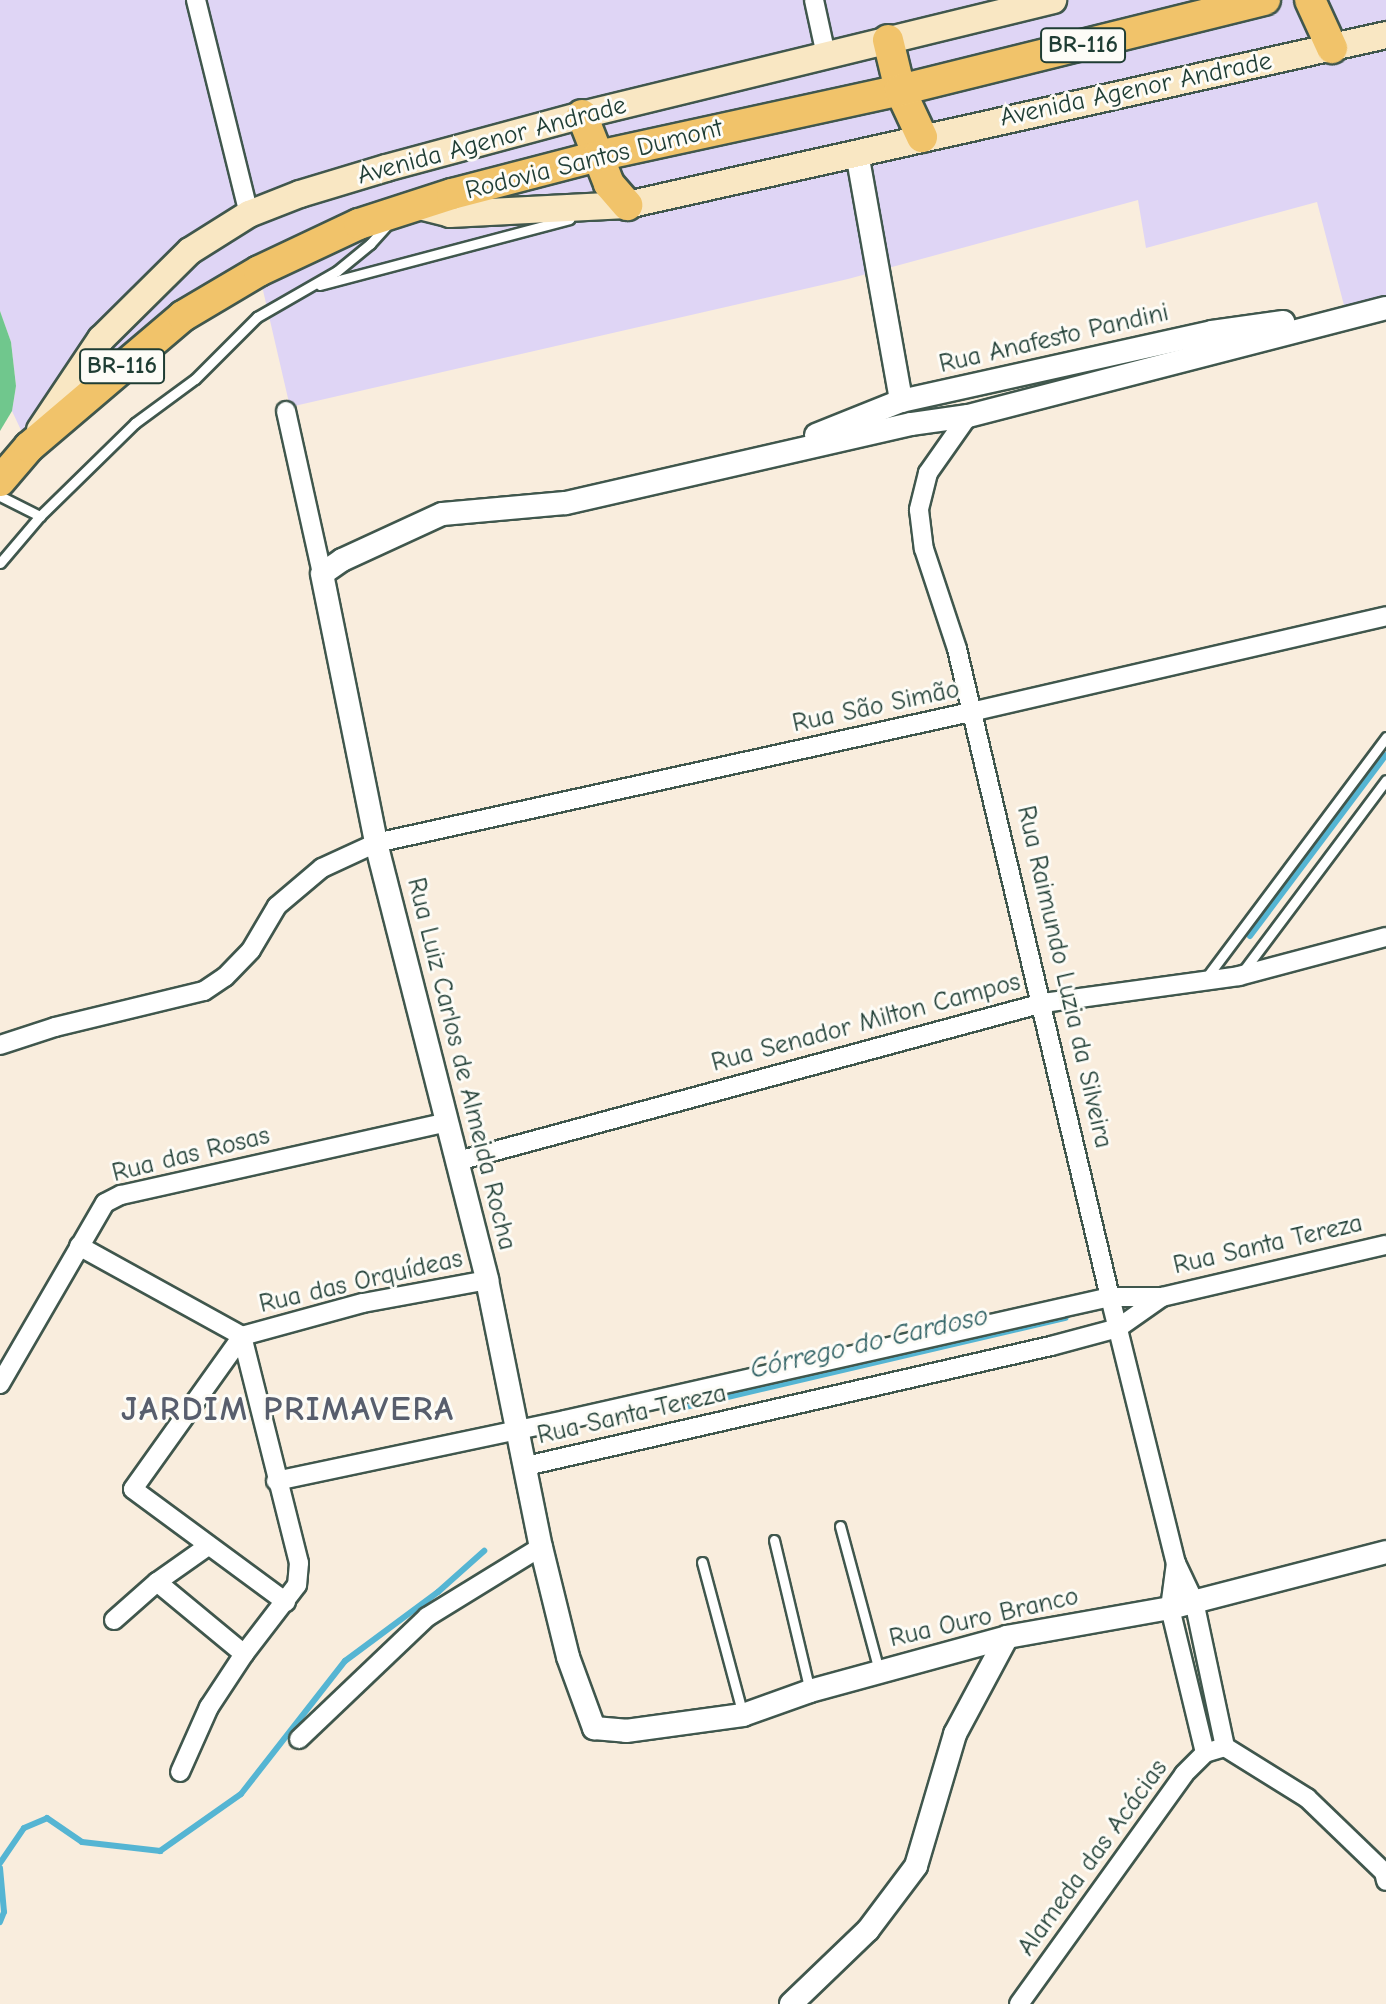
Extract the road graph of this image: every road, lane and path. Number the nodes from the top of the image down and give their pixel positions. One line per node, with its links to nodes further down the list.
1 (196, 0): 17 (street)
2 (814, 0): 9 (street)
3 (1053, 0): 7 (main road, Avenida Agenor Andrade)
4 (1265, 0): 10 (highway, Rodovia Santos Dumont / BR-116)
5 (1310, 0): 8 (highway)
6 (1386, 35): 8 (main road, Avenida Agenor Andrade)
7 (888, 40): 9 (main road, Avenida Agenor Andrade); 10 (highway)
8 (1332, 48): 12 (main road, Avenida Agenor Andrade)
9 (826, 55): 11 (main road, Avenida Agenor Andrade)
10 (900, 90): 12 (highway); 14 (highway, Rodovia Santos Dumont / BR-116)
11 (582, 115): 14 (highway); 17 (main road, Avenida Agenor Andrade)
12 (922, 137): 13 (main road, Avenida Agenor Andrade)
13 (857, 153): 15 (main road, Avenida Agenor Andrade); 20 (street)
14 (598, 156): 15 (highway); 16 (highway, Rodovia Santos Dumont / BR-116)
15 (627, 205): 16 (main road, Avenida Agenor Andrade); 18 (lane)
16 (407, 208): 18 (lane); 23 (highway, Rodovia Santos Dumont / BR-116)
17 (249, 214): 23 (main road, Avenida Agenor Andrade)
18 (311, 287): 27 (lane)
19 (1386, 308): 20 (street, Rua Anafesto Pandini); 22 (street, Rua Anafesto Pandini)
20 (901, 401): 24 (street, Rua Anafesto Pandini)
21 (286, 411): 29 (street, Rua Luiz Carlos de Almeida Rocha)
22 (968, 416): 24 (street, Rua Anafesto Pandini); 31 (street, Rua Raimundo Luzia da Silveira)
23 (29, 447): 25 (highway, Rodovia Santos Dumont / BR-116)
24 (744, 463): 29 (street, Rua Anafesto Pandini)
25 (0, 481)
26 (0, 496): 27 (lane)
27 (40, 516): 28 (lane)
28 (0, 563)
29 (322, 574): 34 (street, Rua Luiz Carlos de Almeida Rocha)
30 (1386, 616): 31 (street, Rua São Simão)
31 (971, 712): 34 (street, Rua São Simão); 38 (street, Rua Raimundo Luzia da Silveira)
32 (1386, 737): 37 (lane)
33 (1386, 780): 36 (lane)
34 (376, 843): 39 (street, Rua São Simão); 40 (street, Rua Luiz Carlos de Almeida Rocha)
35 (1386, 937): 36 (street, Rua Senador Milton Campos)
36 (1239, 976): 37 (street, Rua Senador Milton Campos)
37 (1203, 983): 38 (street, Rua Senador Milton Campos)
38 (1043, 1003): 41 (street, Rua Senador Milton Campos); 45 (street, Rua Raimundo Luzia da Silveira)
39 (0, 1045)
40 (447, 1122): 41 (street, Rua Luiz Carlos de Almeida Rocha); 43 (street, Rua das Rosas)
41 (458, 1161): 44 (street, Rua Luiz Carlos de Almeida Rocha)
42 (1386, 1245): 46 (street, Rua Santa Tereza)
43 (79, 1246): 48 (street); 49 (street, Rua das Rosas)
44 (487, 1280): 48 (street, Rua das Orquídeas); 50 (street, Rua Luiz Carlos de Almeida Rocha)
45 (1110, 1297): 46 (street, Rua Santa Tereza); 47 (street, Rua Raimundo Luzia da Silveira); 50 (street, Rua Santa Tereza)
46 (1162, 1297): 47 (street, Rua Santa Tereza)
47 (1118, 1328): 51 (street, Rua Santa Tereza); 59 (street, Rua Raimundo Luzia da Silveira)
48 (242, 1336): 52 (street); 55 (street, Rua das Orquídeas)
49 (0, 1384)
50 (519, 1430): 51 (street, Rua Luiz Carlos de Almeida Rocha); 52 (street, Rua Santa Tereza)
51 (526, 1466): 56 (street, Rua Luiz Carlos de Almeida Rocha)
52 (276, 1481): 62 (street)
53 (840, 1526): 67 (lane)
54 (774, 1540): 68 (lane)
55 (208, 1546): 60 (street); 62 (street, Rua das Orquídeas)
56 (541, 1547): 70 (street, Rua Luiz Carlos de Almeida Rocha); 71 (street)
57 (1386, 1552): 61 (street, Rua Ouro Branco)
58 (702, 1562): 69 (lane)
59 (1176, 1563): 61 (street, Rua Raimundo Luzia da Silveira); 63 (street, Rua Raimundo Luzia da Silveira)
60 (157, 1582): 64 (street); 66 (street)
61 (1194, 1601): 63 (street, Rua Ouro Branco); 72 (street, Rua Raimundo Luzia da Silveira)
62 (286, 1602): 66 (street)
63 (1170, 1608): 65 (street, Rua Ouro Branco); 72 (street)
64 (114, 1620)
65 (1007, 1637): 67 (street, Rua Ouro Branco); 75 (street)
66 (244, 1654): 73 (street)
67 (879, 1671): 68 (street, Rua Ouro Branco)
68 (810, 1691): 69 (street, Rua Ouro Branco)
69 (743, 1715): 70 (street, Rua Ouro Branco)
70 (594, 1728)
71 (299, 1739)
72 (1215, 1750): 74 (street); 76 (street, Alameda das Acácias)
73 (180, 1772)
74 (1386, 1881)
75 (791, 2004)
76 (1019, 2004)

